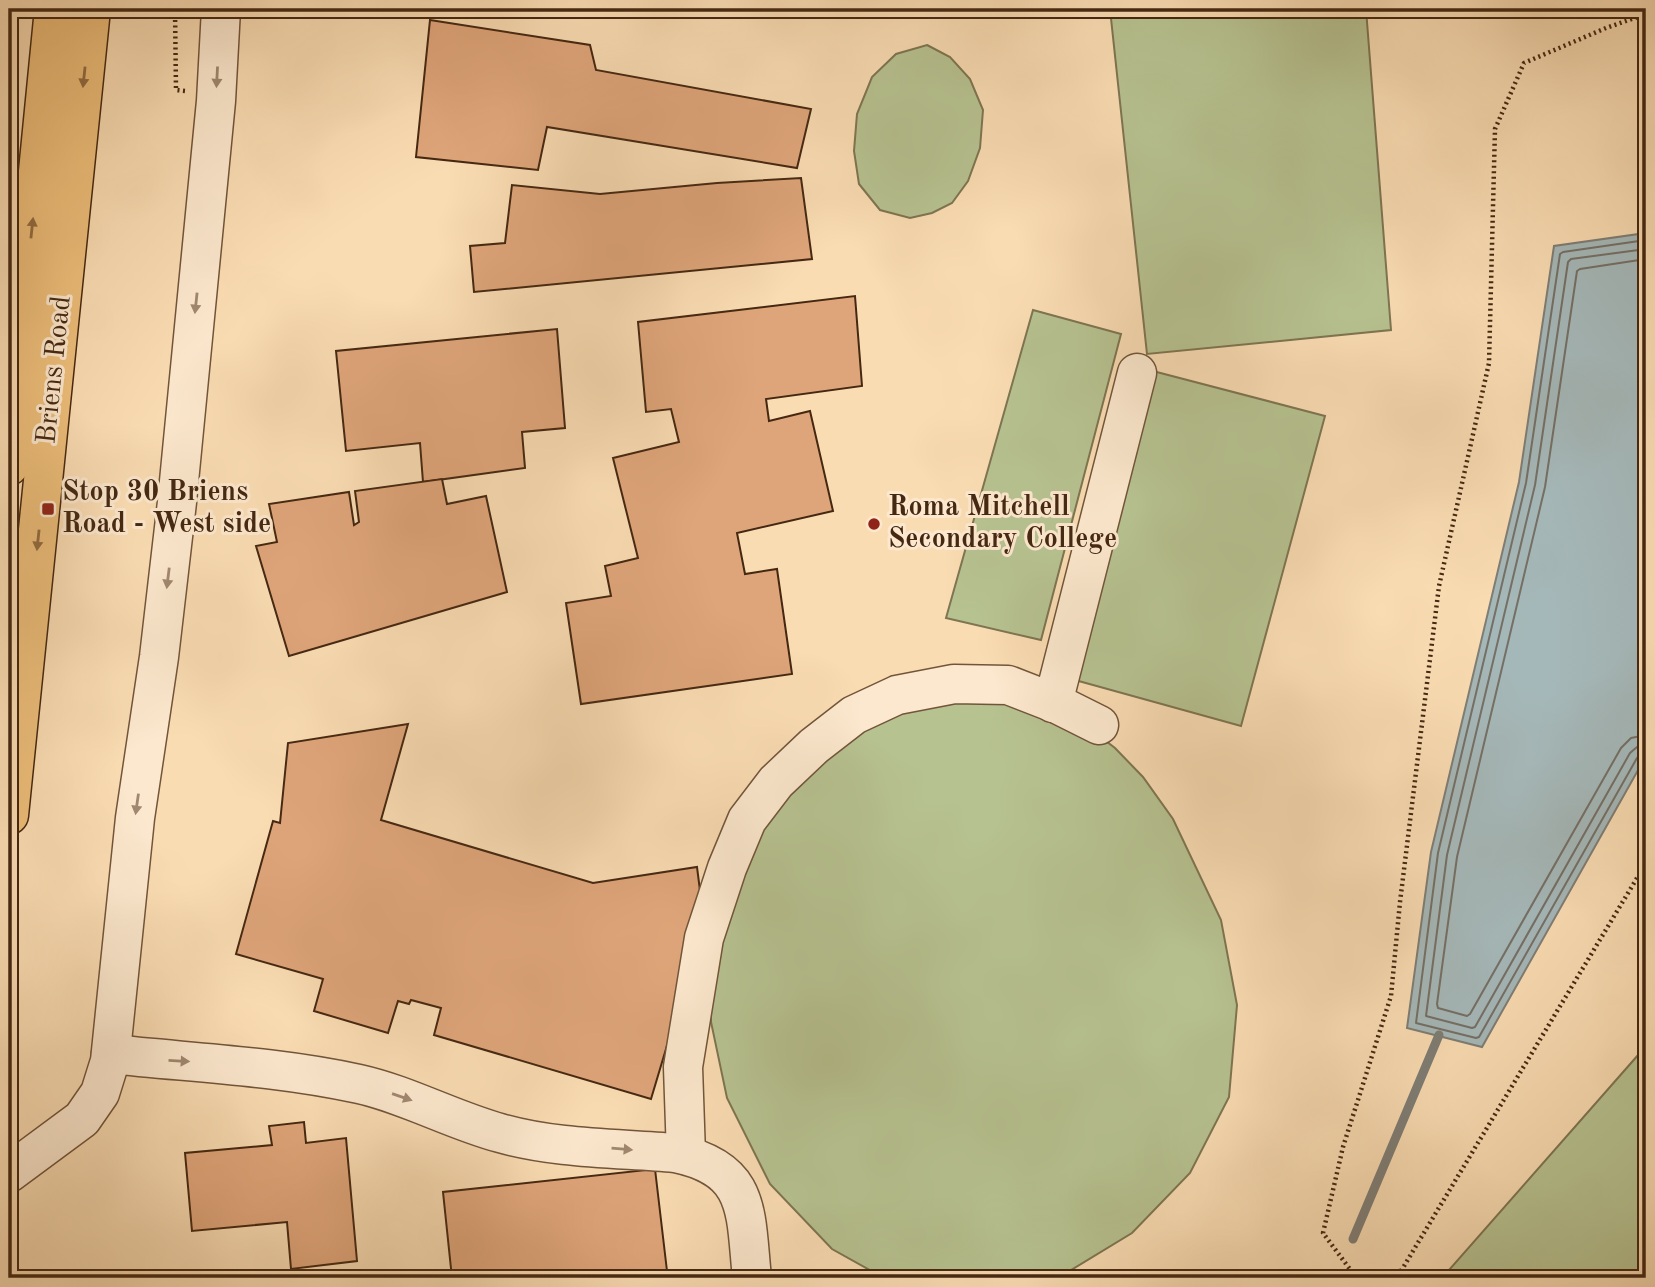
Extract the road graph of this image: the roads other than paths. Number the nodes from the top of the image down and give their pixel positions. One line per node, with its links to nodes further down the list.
1 (54, 9): 5 (main road, Briens Road, one-way to 1)
2 (91, 9): 6 (main road, Briens Road, one-way to 6)
3 (221, 9): 10 (lane, one-way to 10)
4 (1138, 373): 7 (lane)
5 (9, 466)
6 (18, 647): 9 (main road, Briens Road)
7 (1053, 703): 8 (lane); 13 (lane)
8 (1099, 725)
9 (9, 815)
10 (111, 1054): 11 (lane); 13 (lane, one-way to 13)
11 (58, 1135): 12 (lane); 14 (lane)
12 (9, 1137)
13 (685, 1155): 15 (lane)
14 (9, 1173)
15 (752, 1278)

